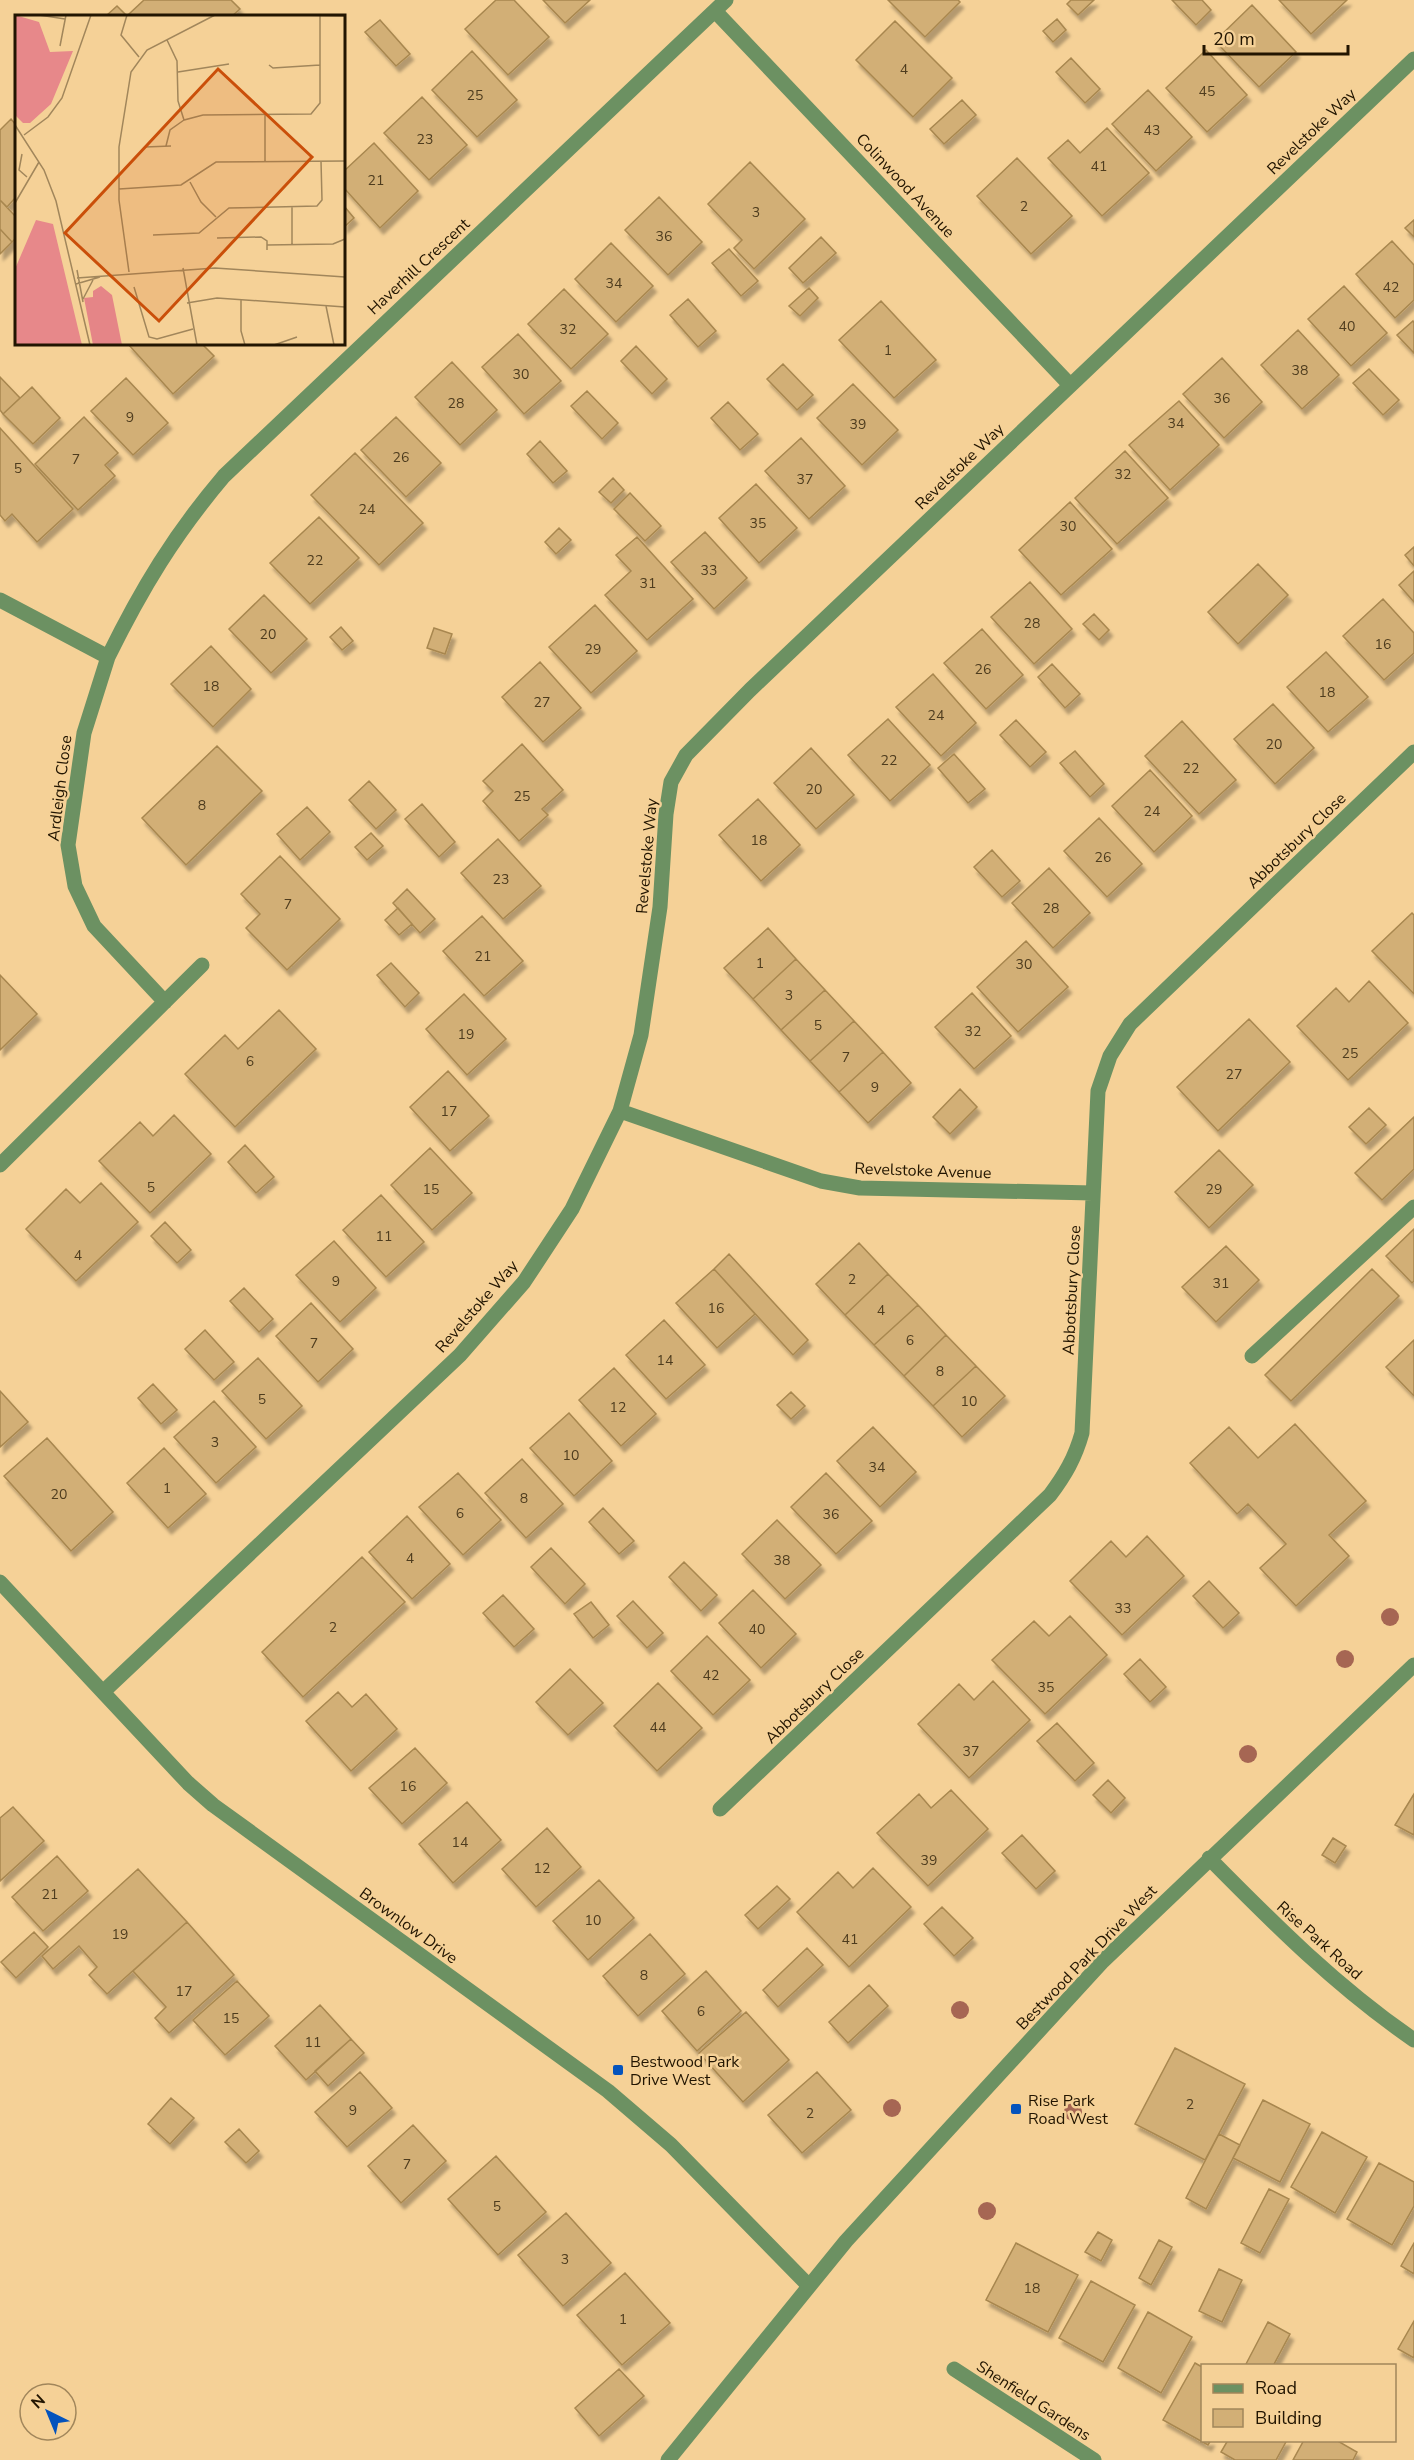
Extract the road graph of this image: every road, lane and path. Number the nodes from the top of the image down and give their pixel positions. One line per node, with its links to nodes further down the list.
1 (721, 5): 3 (street, Colinwood Avenue); 5 (street, Haverhill Crescent)
2 (1414, 59): 3 (street, Revelstoke Way)
3 (1070, 385): 9 (street, Revelstoke Way)
4 (0, 600): 5 (street)
5 (108, 657): 8 (street, Ardleigh Close)
6 (1414, 752): 11 (street, Abbotsbury Close)
7 (202, 964): 8 (street)
8 (165, 1002): 10 (street)
9 (620, 1111): 11 (street, Revelstoke Avenue); 16 (street, Revelstoke Way)
10 (0, 1165)
11 (1093, 1192): 17 (street, Abbotsbury Close)
12 (1414, 1207): 13 (street)
13 (1252, 1356)
14 (0, 1582): 16 (street, Brownlow Drive)
15 (1414, 1665): 18 (street, Bestwood Park Drive West)
16 (103, 1692): 20 (street, Brownlow Drive)
17 (720, 1809)
18 (1209, 1858): 19 (street, Rise Park Road); 20 (street, Bestwood Park Drive West)
19 (1414, 2040)
20 (809, 2286): 22 (street, Bestwood Park Drive West)
21 (954, 2369): 23 (street, Shenfield Gardens)
22 (668, 2460)
23 (1094, 2460)

